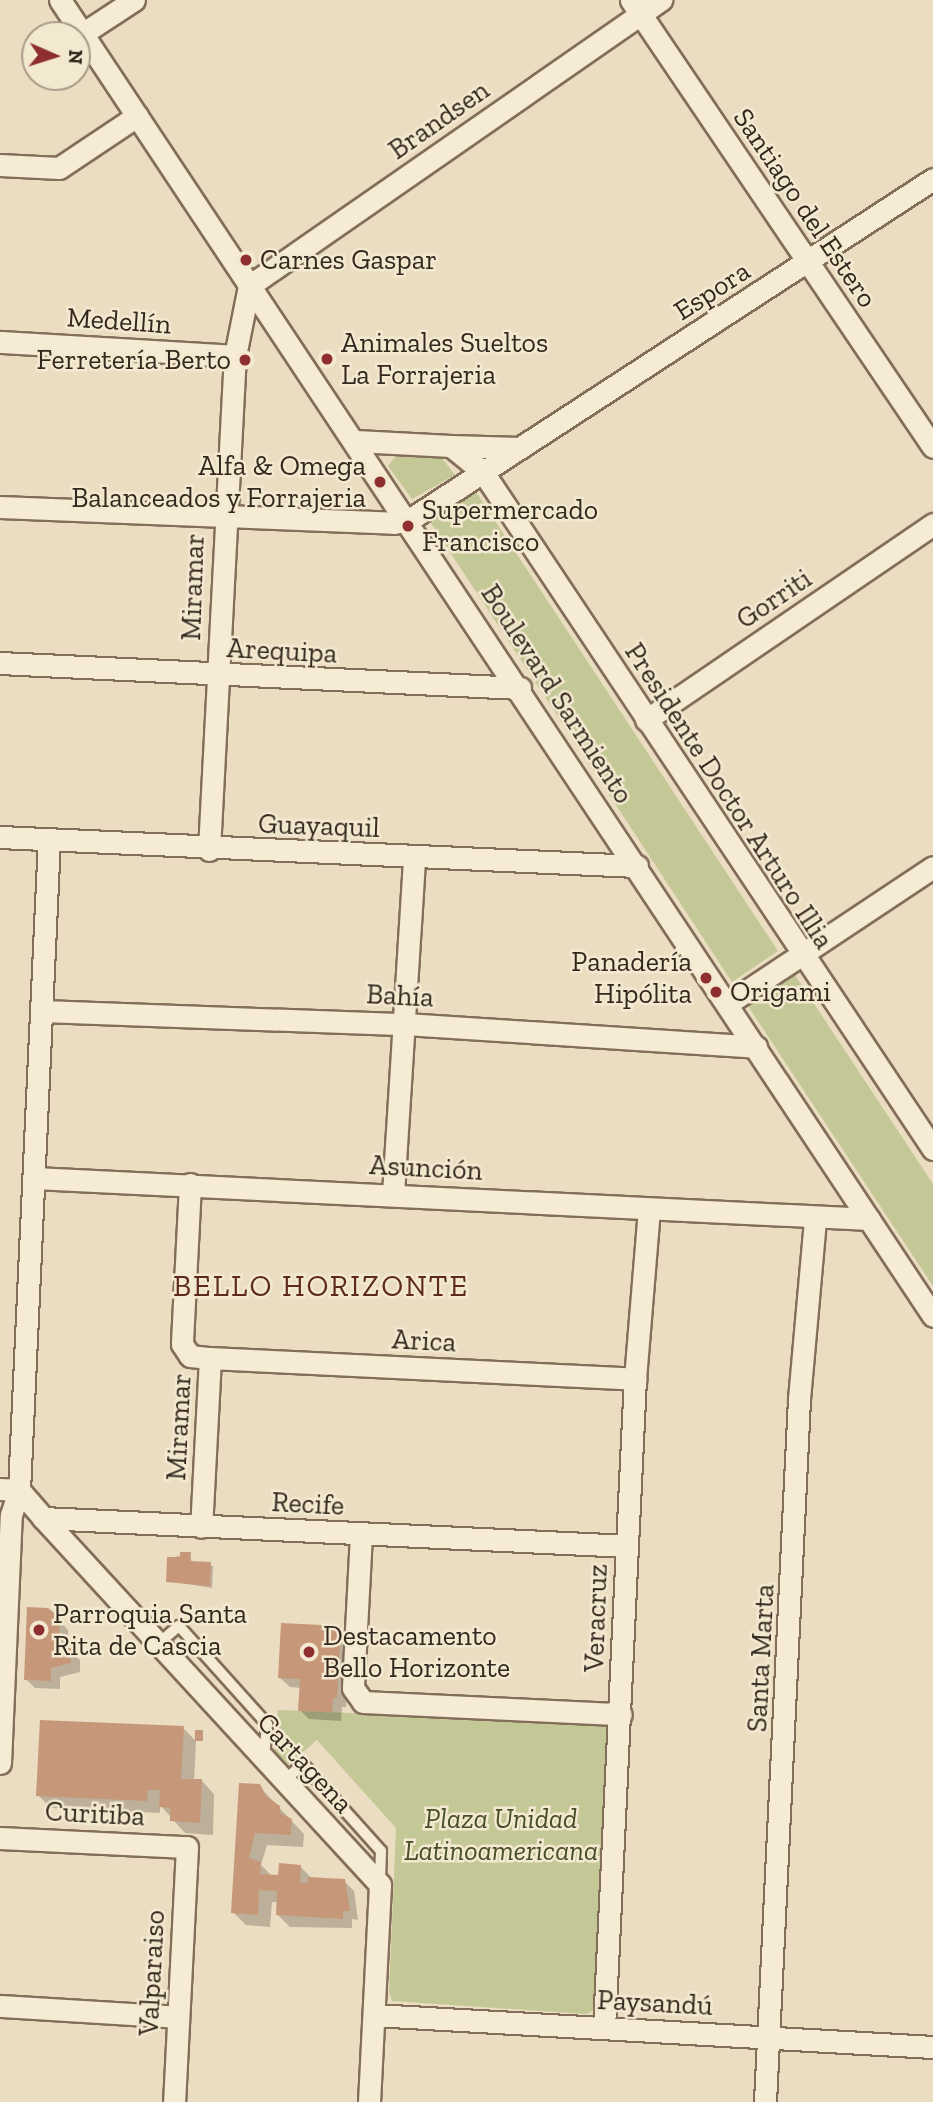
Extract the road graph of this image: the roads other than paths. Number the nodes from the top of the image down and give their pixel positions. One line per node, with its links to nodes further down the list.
1 (60, 0): 5 (street, Boulevard Sarmiento)
2 (134, 0): 6 (street)
3 (661, 0): 4 (street, Brandsen)
4 (635, 7): 11 (street, Santiago del Estero); 12 (street, Brandsen)
5 (74, 21)
6 (91, 28)
7 (91, 47): 8 (street, Boulevard Sarmiento)
8 (137, 116): 9 (street); 12 (street, Boulevard Sarmiento)
9 (0, 165)
10 (933, 179): 11 (street, Espora)
11 (807, 263): 17 (street, Espora); 18 (street, Santiago del Estero)
12 (249, 286): 14 (street, Miramar); 15 (street, Boulevard Sarmiento)
13 (0, 342): 14 (street, Medellín)
14 (235, 356): 21 (street, Miramar)
15 (356, 441): 16 (street); 22 (street, Boulevard Sarmiento)
16 (451, 446): 17 (street); 19 (street, Presidente Doctor Arturo Illia)
17 (520, 447): 19 (street, Espora)
18 (933, 447)
19 (482, 472): 22 (street, Espora); 27 (street, Presidente Doctor Arturo Illia)
20 (0, 508): 21 (street)
21 (223, 516): 22 (street); 25 (street, Miramar)
22 (409, 520): 26 (street, Boulevard Sarmiento)
23 (933, 524): 27 (street, Gorriti)
24 (0, 663): 25 (street, Arequipa)
25 (217, 676): 26 (street, Arequipa); 30 (street, Miramar)
26 (520, 688): 32 (street, Boulevard Sarmiento)
27 (646, 720): 34 (street, Presidente Doctor Arturo Illia)
28 (0, 838): 29 (street, Guayaquil)
29 (49, 840): 30 (street, Guayaquil); 36 (street)
30 (208, 850): 31 (street, Guayaquil)
31 (414, 858): 32 (street, Guayaquil); 37 (street)
32 (637, 866): 35 (street, Boulevard Sarmiento)
33 (933, 867): 34 (street)
34 (800, 955): 35 (street); 39 (street, Presidente Doctor Arturo Illia)
35 (727, 1004): 38 (street, Boulevard Sarmiento)
36 (42, 1011): 37 (street, Bahía); 40 (street)
37 (405, 1024): 38 (street, Bahía); 42 (street)
38 (756, 1047): 45 (street, Boulevard Sarmiento)
39 (933, 1149)
40 (34, 1178): 41 (street, Asunción); 49 (street)
41 (190, 1184): 42 (street, Asunción); 47 (street, Miramar)
42 (393, 1194): 43 (street, Asunción)
43 (649, 1210): 44 (street, Asunción); 48 (street, Veracruz)
44 (815, 1218): 45 (street, Asunción); 62 (street, Santa Marta)
45 (869, 1219): 46 (street, Boulevard Sarmiento)
46 (933, 1316)
47 (210, 1358): 48 (street, Arica); 51 (street, Miramar)
48 (635, 1379): 53 (street, Veracruz)
49 (10, 1490): 50 (street); 55 (street)
50 (43, 1518): 51 (street, Recife); 59 (street, Cartagena)
51 (201, 1527): 52 (street, Recife)
52 (361, 1534): 53 (street, Recife); 54 (street)
53 (627, 1546): 54 (street, Veracruz)
54 (621, 1714): 61 (street, Veracruz)
55 (0, 1763)
56 (0, 1838): 57 (street, Curitiba)
57 (187, 1847): 60 (street, Valparaiso)
58 (0, 2006): 60 (street)
59 (374, 2015): 61 (street, Paysandú); 65 (street, Cartagena)
60 (178, 2017): 64 (street, Valparaiso)
61 (604, 2028): 62 (street, Paysandú)
62 (769, 2037): 63 (street, Paysandú); 66 (street, Santa Marta)
63 (933, 2047)
64 (174, 2102)
65 (369, 2102)
66 (765, 2102)

